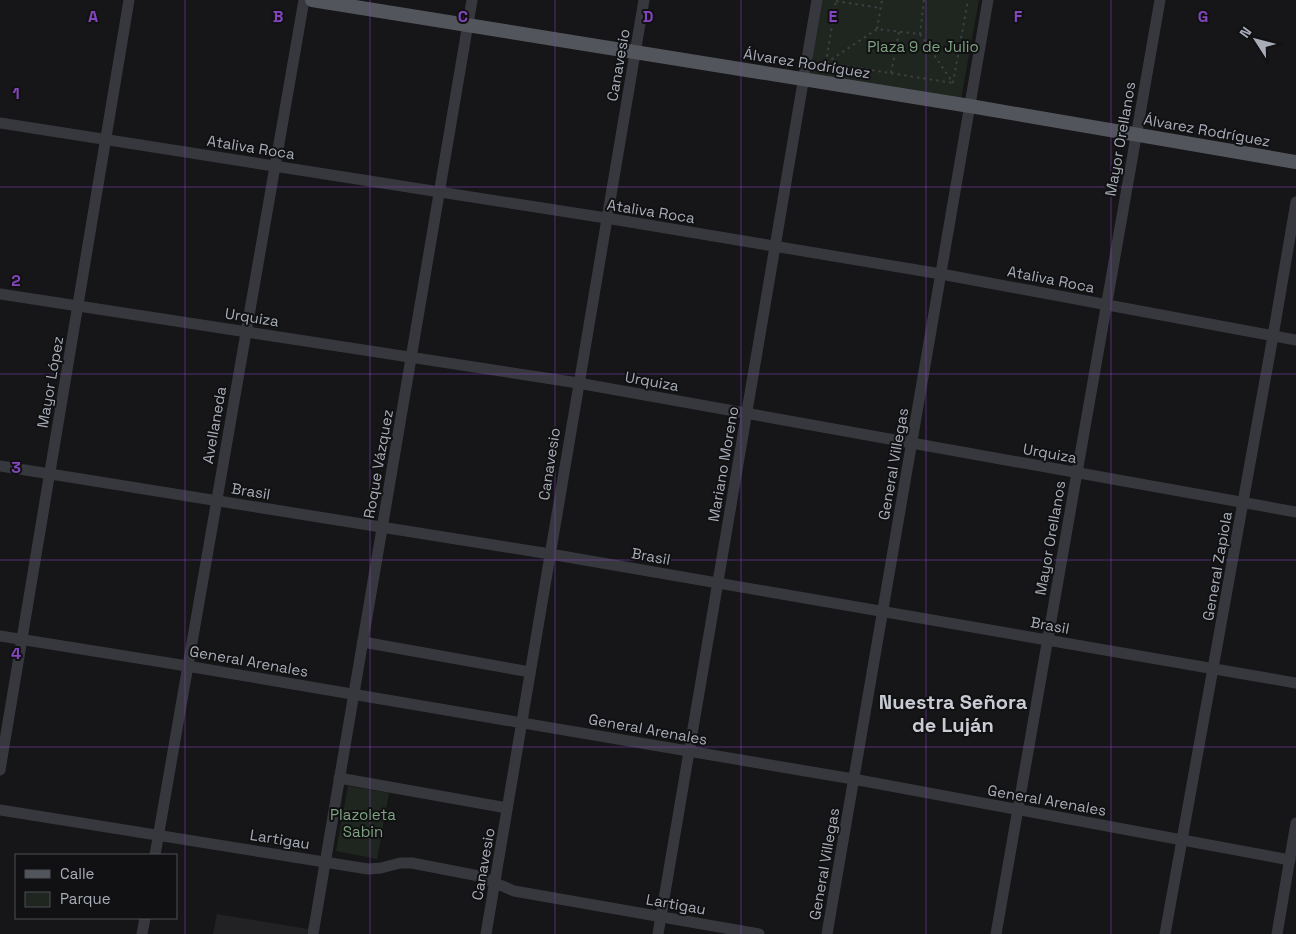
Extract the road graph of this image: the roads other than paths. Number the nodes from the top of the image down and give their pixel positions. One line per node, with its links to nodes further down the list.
1 (129, 0): 15 (street, Mayor López)
2 (304, 0): 17 (street, Avellaneda)
3 (312, 0): 9 (main road, Álvarez Rodríguez)
4 (472, 0): 9 (street, Roque Vázquez)
5 (644, 0): 10 (street, Canavesio)
6 (816, 0): 11 (street, Mariano Moreno)
7 (988, 0): 12 (street, General Villegas)
8 (1160, 0): 14 (street, Mayor Orellanos)
9 (468, 25): 10 (main road, Álvarez Rodríguez); 18 (street, Roque Vázquez)
10 (635, 52): 11 (main road, Álvarez Rodríguez); 20 (street, Canavesio)
11 (803, 79): 12 (main road, Álvarez Rodríguez); 21 (street, Mariano Moreno)
12 (970, 106): 14 (main road, Álvarez Rodríguez); 22 (street, General Villegas)
13 (0, 123): 15 (street, Ataliva Roca)
14 (1136, 134): 16 (main road, Álvarez Rodríguez); 24 (street, Mayor Orellanos)
15 (106, 139): 17 (street, Ataliva Roca); 25 (street, Mayor López)
16 (1296, 162)
17 (275, 166): 18 (street, Ataliva Roca); 26 (street, Avellaneda)
18 (440, 192): 20 (street, Ataliva Roca); 29 (street, Roque Vázquez)
19 (1296, 202): 27 (street, General Zapiola)
20 (606, 218): 21 (street, Ataliva Roca); 30 (street, Canavesio)
21 (775, 246): 22 (street, Ataliva Roca); 31 (street, Mariano Moreno)
22 (941, 274): 24 (street, Ataliva Roca); 32 (street, General Villegas)
23 (0, 294): 25 (street, Urquiza)
24 (1107, 304): 27 (street, Ataliva Roca); 34 (street, Mayor Orellanos)
25 (78, 305): 26 (street, Urquiza); 35 (street, Mayor López)
26 (246, 332): 29 (street, Urquiza); 36 (street, Avellaneda)
27 (1273, 336): 28 (street, Ataliva Roca); 37 (street, General Zapiola)
28 (1296, 340)
29 (411, 357): 30 (street, Urquiza); 39 (street, Roque Vázquez)
30 (578, 384): 31 (street, Urquiza); 40 (street, Canavesio)
31 (746, 414): 32 (street, Urquiza); 41 (street, Mariano Moreno)
32 (912, 443): 34 (street, Urquiza); 42 (street, General Villegas)
33 (0, 466): 35 (street, Brasil)
34 (1077, 473): 37 (street, Urquiza); 45 (street, Mayor Orellanos)
35 (49, 474): 36 (street, Brasil); 44 (street, Mayor López)
36 (216, 501): 39 (street, Brasil); 47 (street, Avellaneda)
37 (1243, 503): 38 (street, Urquiza); 48 (street, General Zapiola)
38 (1296, 512)
39 (382, 527): 40 (street, Brasil); 46 (street, Roque Vázquez)
40 (550, 554): 41 (street, Brasil); 49 (street, Canavesio)
41 (718, 583): 42 (street, Brasil); 53 (street, Mariano Moreno)
42 (882, 611): 45 (street, Brasil); 56 (street, General Villegas)
43 (0, 636): 44 (street, General Arenales)
44 (22, 639): 47 (street, General Arenales); 54 (street, Mayor López)
45 (1048, 640): 48 (street, Brasil); 59 (street, Mayor Orellanos)
46 (363, 642): 49 (street); 51 (street, Roque Vázquez)
47 (188, 666): 51 (street, General Arenales); 61 (street, Avellaneda)
48 (1213, 669): 50 (street, Brasil); 62 (street, General Zapiola)
49 (530, 672): 52 (street, Canavesio)
50 (1296, 683)
51 (354, 694): 52 (street, General Arenales); 55 (street, Roque Vázquez)
52 (522, 722): 53 (street, General Arenales); 57 (street, Canavesio)
53 (689, 751): 56 (street, General Arenales); 67 (street, Mariano Moreno)
54 (0, 770)
55 (339, 778): 57 (street); 65 (street, Roque Vázquez)
56 (853, 779): 59 (street, General Arenales); 74 (street, General Villegas)
57 (507, 808): 66 (street, Canavesio)
58 (0, 810): 61 (street, Lartigau)
59 (1018, 811): 62 (street, General Arenales); 75 (street, Mayor Orellanos)
60 (1296, 823): 64 (street)
61 (159, 835): 63 (street, Avellaneda); 65 (street, Lartigau)
62 (1182, 840): 64 (street, General Arenales); 76 (street, General Zapiola)
63 (155, 854)
64 (1290, 860): 77 (street)
65 (325, 862): 66 (street, Lartigau); 70 (street, Roque Vázquez)
66 (495, 882): 67 (street, Lartigau); 71 (street, Canavesio)
67 (661, 917): 72 (street, Mariano Moreno); 73 (street, Lartigau)
68 (145, 919): 69 (street)
69 (142, 934)
70 (313, 934)
71 (486, 934)
72 (658, 934)
73 (759, 934)
74 (827, 934)
75 (996, 934)
76 (1165, 934)
77 (1277, 934)

